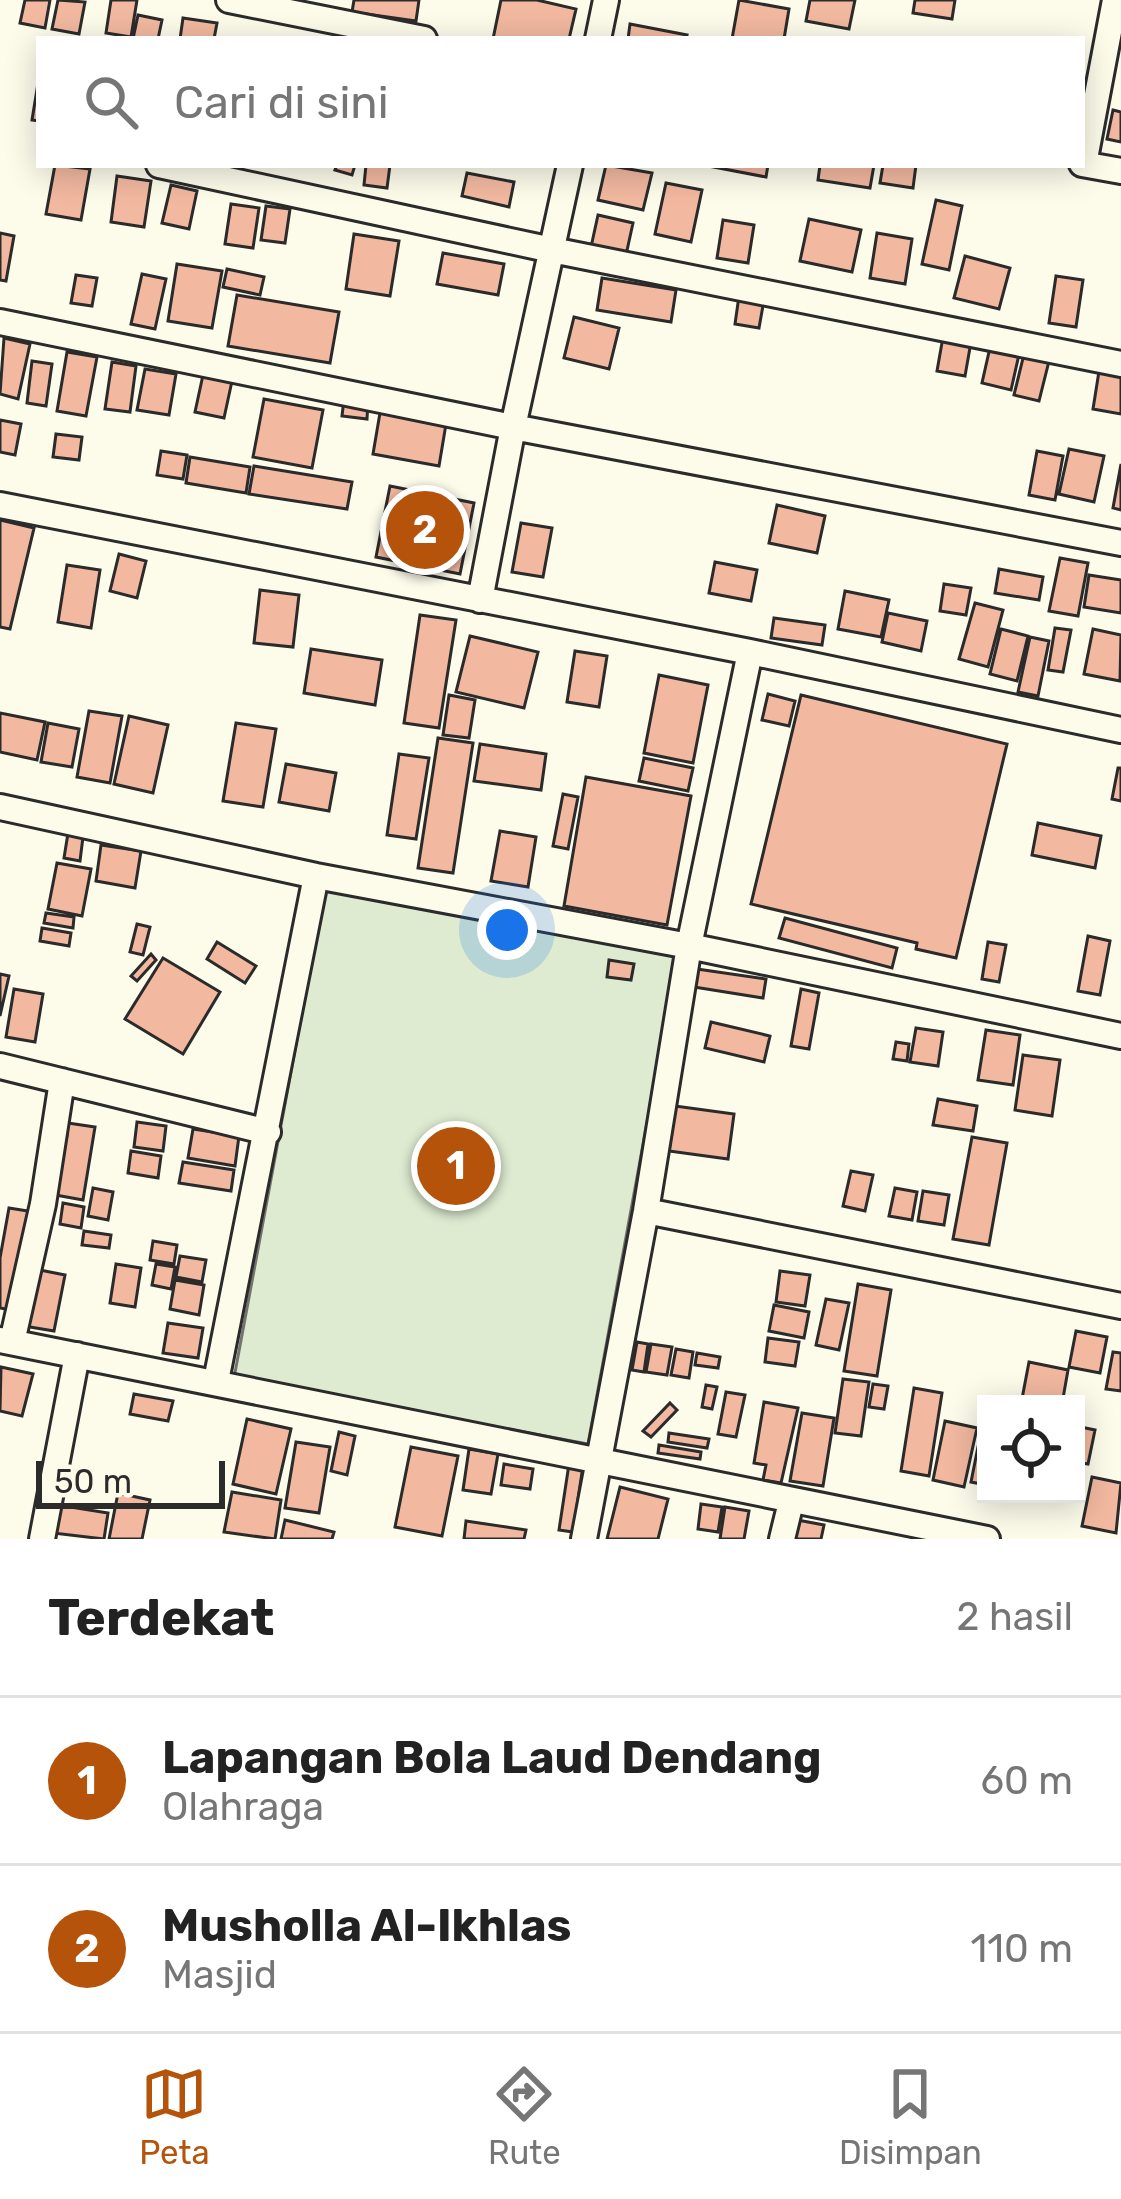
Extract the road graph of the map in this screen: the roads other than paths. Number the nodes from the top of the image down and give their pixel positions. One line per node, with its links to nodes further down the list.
1 (229, 0): 4 (street)
2 (606, 0): 5 (street)
3 (1115, 0): 6 (street)
4 (409, 36)
5 (599, 36)
6 (1085, 154)
7 (1085, 164): 10 (street)
8 (173, 168): 11 (street)
9 (570, 168): 11 (street)
10 (1121, 171)
11 (552, 250): 13 (street); 14 (street)
12 (0, 322): 14 (street)
13 (1121, 364)
14 (513, 427): 16 (street); 17 (street)
15 (0, 505): 17 (street)
16 (1121, 543)
17 (480, 600): 18 (street)
18 (750, 652): 19 (street); 22 (street)
19 (1121, 730)
20 (0, 807): 21 (street)
21 (316, 876): 22 (street); 26 (street)
22 (689, 946): 23 (street); 27 (street)
23 (1121, 1036)
24 (0, 1066): 25 (street)
25 (62, 1081): 26 (street); 29 (street)
26 (268, 1132): 31 (street)
27 (646, 1211): 28 (street); 32 (street)
28 (1121, 1306)
29 (6, 1341): 30 (street)
30 (77, 1355): 31 (street); 34 (street)
31 (215, 1382): 32 (street)
32 (599, 1463): 33 (street); 35 (street)
33 (791, 1502): 36 (street); 37 (street)
34 (42, 1539)
35 (584, 1539)
36 (782, 1539)
37 (986, 1539)

